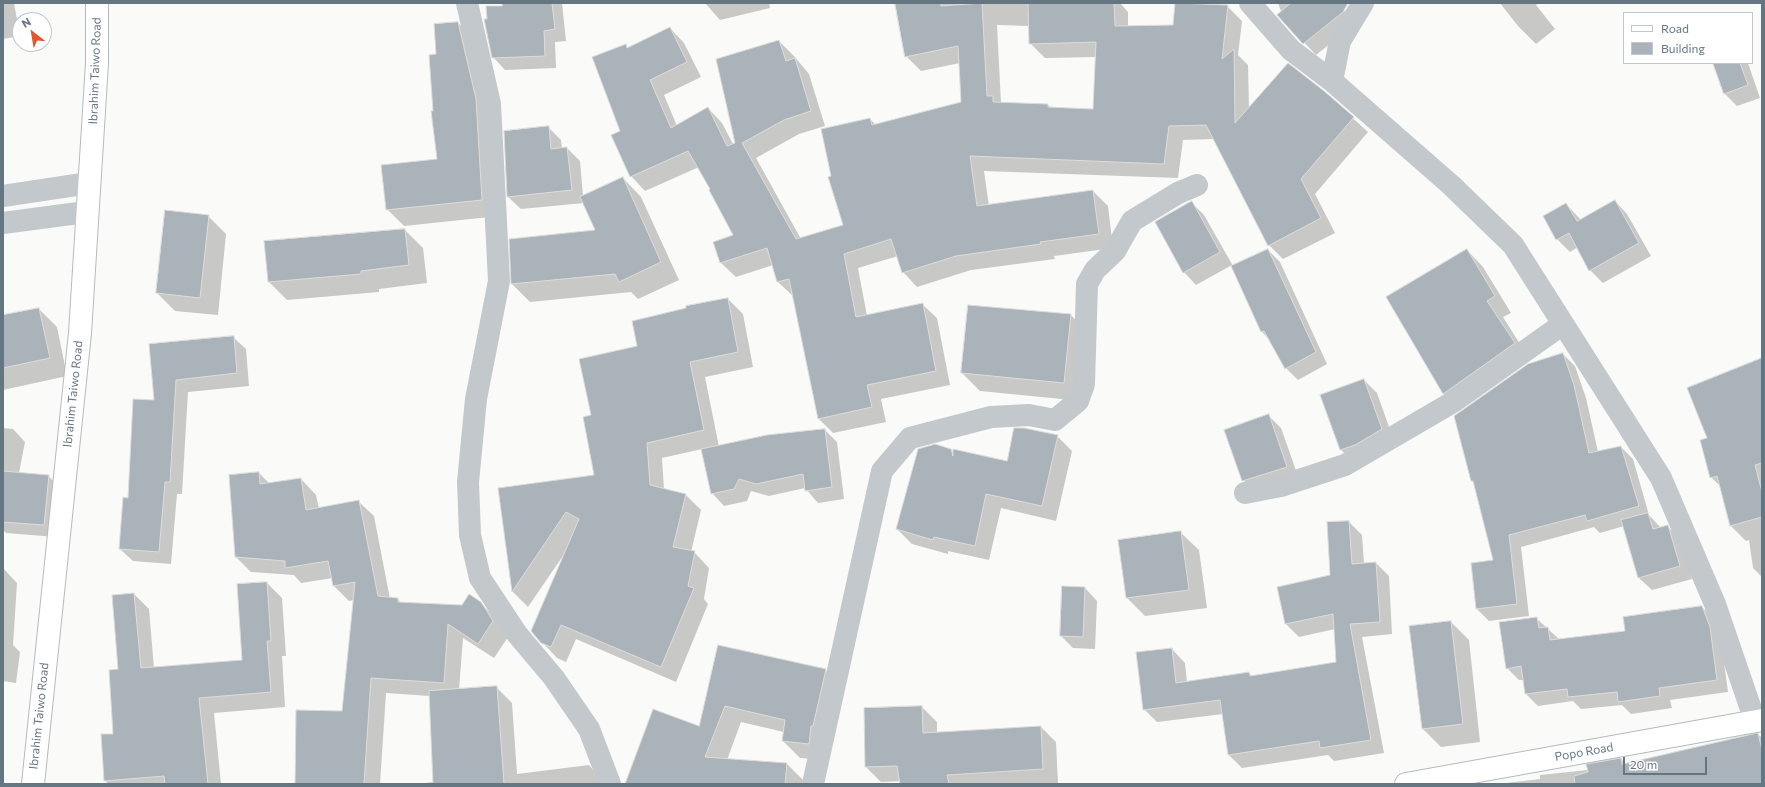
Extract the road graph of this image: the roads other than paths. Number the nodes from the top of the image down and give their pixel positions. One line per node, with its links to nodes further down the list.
1 (97, 3): 6 (main road, Ibrahim Taiwo Road)
2 (467, 3): 15 (street)
3 (1250, 3): 5 (street)
4 (1363, 3): 5 (street)
5 (1332, 81): 11 (street)
6 (89, 183): 8 (street); 9 (main road, Ibrahim Taiwo Road)
7 (1197, 185): 16 (street)
8 (3, 196)
9 (86, 212): 10 (street); 14 (main road, Ibrahim Taiwo Road)
10 (3, 223)
11 (1563, 324): 12 (street); 13 (street)
12 (1245, 494)
13 (1758, 721): 17 (main road, Popo Road)
14 (33, 784)
15 (610, 784)
16 (813, 784)
17 (1406, 784)

